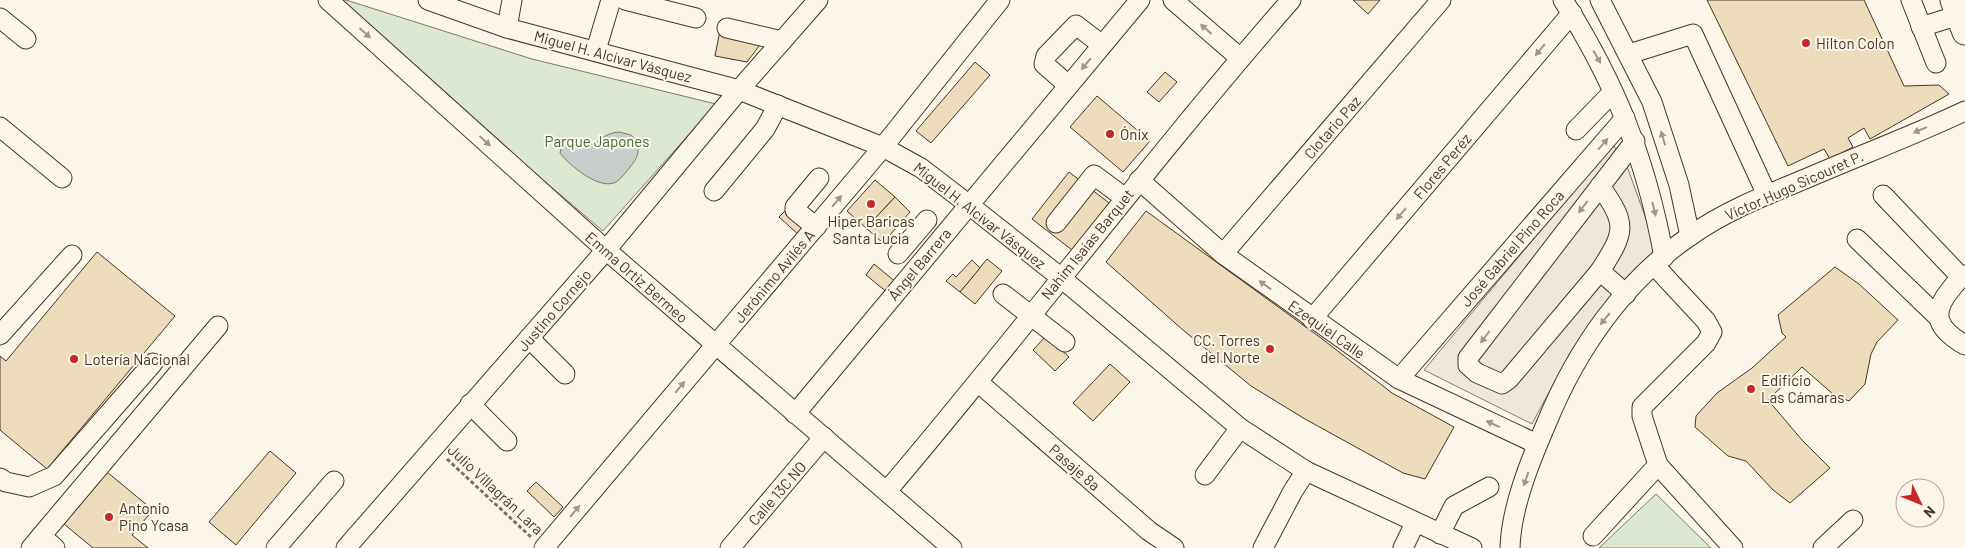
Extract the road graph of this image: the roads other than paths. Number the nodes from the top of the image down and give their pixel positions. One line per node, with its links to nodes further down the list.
1 (328, 0): 52 (street, Emma Ortiz Bermeo, one-way to 52)
2 (428, 0): 19 (street, Miguel H. Alcívar Vásquez)
3 (512, 0): 19 (street)
4 (612, 0): 24 (street)
5 (625, 0): 17 (street)
6 (818, 0): 22 (street, Justino Cornejo)
7 (1000, 0): 37 (street, Jerónimo Avilés A)
8 (1140, 0): 23 (street, Ángel Barrera)
9 (1173, 0): 26 (street, one-way to 9)
10 (1290, 0): 26 (street, Nahim Isaías Barquet)
11 (1442, 0): 54 (street, Clotario Paz)
12 (1600, 0): 25 (street)
13 (1911, 0): 18 (street)
14 (1568, 7): 30 (street, one-way to 30); 64 (street, Flores Peréz, one-way to 64)
15 (1961, 9): 18 (street)
16 (0, 18): 21 (street)
17 (696, 18)
18 (1921, 27): 27 (street)
19 (508, 28): 24 (street, Miguel H. Alcívar Vásquez)
20 (727, 28): 22 (street)
21 (26, 39)
22 (782, 41): 29 (street, Justino Cornejo)
23 (1102, 45): 28 (street, Ángel Barrera, one-way to 28); 28 (street)
24 (596, 50): 29 (street, Miguel H. Alcívar Vásquez)
25 (1629, 54): 43 (street); 49 (street, one-way to 25)
26 (1240, 58): 40 (street, Nahim Isaías Barquet)
27 (1936, 63)
28 (1068, 85): 46 (street, Ángel Barrera)
29 (739, 90): 31 (street, Miguel H. Alcívar Vásquez); 52 (street, Justino Cornejo)
30 (1613, 92): 33 (street); 35 (street)
31 (778, 105): 37 (street, Miguel H. Alcívar Vásquez); 42 (street)
32 (1965, 111): 43 (street, Víctor Hugo Sicouret P., one-way to 43)
33 (1625, 118): 36 (street); 73 (street, José Gabriel Pino Roca, one-way to 33)
34 (0, 127): 38 (street)
35 (1576, 130)
36 (1635, 141): 41 (street); 56 (street, one-way to 56)
37 (883, 147): 46 (street, Miguel H. Alcívar Vásquez); 48 (street, Jerónimo Avilés A, one-way to 37)
38 (62, 178)
39 (819, 178): 48 (street)
40 (1139, 180): 45 (street, Nahim Isaías Barquet); 54 (street, Ezequiel Calle)
41 (1600, 186): 57 (street); 57 (street, one-way to 57)
42 (714, 191)
43 (1766, 195): 49 (street, Víctor Hugo Sicouret P.)
44 (1883, 195): 58 (street)
45 (1124, 198): 47 (street); 59 (street, Nahim Isaías Barquet)
46 (968, 204): 51 (street, Ángel Barrera); 59 (street, Miguel H. Alcívar Vásquez)
47 (1056, 223)
48 (816, 227): 69 (street, Jerónimo Avilés A)
49 (1690, 236): 56 (street, Víctor Hugo Sicouret P.)
50 (1857, 239): 63 (street)
51 (937, 241): 53 (street); 76 (street, Ángel Barrera)
52 (606, 250): 67 (street, Justino Cornejo); 69 (street, Emma Ortiz Bermeo)
53 (898, 254)
54 (1223, 254): 64 (street, Ezequiel Calle, one-way to 54)
55 (72, 255): 66 (street)
56 (1659, 261): 61 (street, Víctor Hugo Sicouret P.); 81 (street)
57 (1600, 271): 61 (street)
58 (1963, 276): 63 (street)
59 (1060, 277): 62 (street, Nahim Isaías Barquet); 77 (street, Miguel H. Alcívar Vásquez)
60 (1003, 294): 62 (street)
61 (1626, 294): 80 (street, Víctor Hugo Sicouret P., one-way to 80)
62 (1031, 314): 68 (street); 74 (street, Nahim Isaías Barquet)
63 (1938, 317): 70 (street)
64 (1312, 319): 73 (street, Ezequiel Calle)
65 (218, 326): 92 (street)
66 (0, 335)
67 (529, 338): 72 (street); 75 (street, Justino Cornejo)
68 (1065, 342)
69 (716, 346): 76 (street, Emma Ortiz Bermeo); 93 (street, Jerónimo Avilés A, one-way to 69)
70 (1965, 346)
71 (152, 363): 84 (street)
72 (565, 374)
73 (1399, 379): 80 (street, Ezequiel Calle, one-way to 73)
74 (979, 383): 87 (street, Nahim Isaías Barquet); 98 (street, Pasaje 8a)
75 (470, 404): 79 (street); 96 (street, Justino Cornejo)
76 (795, 414): 78 (street, Emma Ortiz Bermeo)
77 (1240, 428): 82 (street, Miguel H. Alcívar Vásquez); 83 (street)
78 (824, 437): 87 (street, Emma Ortiz Bermeo); 97 (street, Calle 13C NO)
79 (507, 441)
80 (1537, 444): 102 (street, Víctor Hugo Sicouret P., one-way to 102)
81 (1658, 465): 90 (street); 103 (street)
82 (1306, 470): 89 (street, Miguel H. Alcívar Vásquez); 99 (street)
83 (1205, 475)
84 (0, 478)
85 (334, 481): 95 (street)
86 (1489, 487): 91 (street)
87 (887, 491): 94 (street, Emma Ortiz Bermeo)
88 (1853, 520): 104 (street)
89 (1415, 523): 91 (street, Miguel H. Alcívar Vásquez); 100 (street)
90 (1593, 536)
91 (1442, 540): 101 (street, Miguel H. Alcívar Vásquez)
92 (42, 544)
93 (540, 545)
94 (948, 547)
95 (276, 548)
96 (346, 548)
97 (730, 548)
98 (1174, 548)
99 (1263, 548)
100 (1403, 548)
101 (1472, 548)
102 (1510, 548)
103 (1733, 548)
104 (1823, 548)

